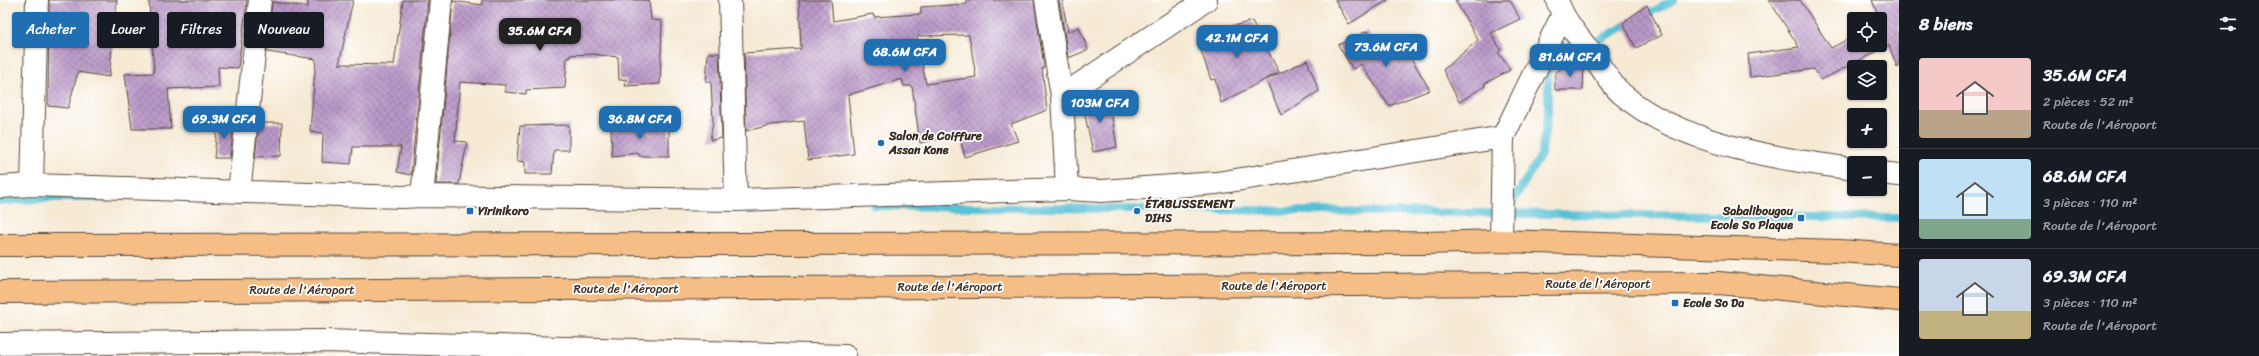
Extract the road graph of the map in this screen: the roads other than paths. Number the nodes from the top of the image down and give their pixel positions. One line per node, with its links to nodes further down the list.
1 (36, 0): 13 (street)
2 (260, 0): 16 (street)
3 (441, 0): 17 (street)
4 (730, 0): 18 (street)
5 (1046, 0): 8 (street)
6 (1206, 0): 8 (street)
7 (1559, 8): 9 (street); 10 (street)
8 (1062, 96): 15 (street)
9 (1503, 137): 15 (street); 19 (street)
10 (1847, 168)
11 (1887, 174): 12 (street)
12 (1899, 175)
13 (32, 185): 14 (street); 16 (street)
14 (0, 188)
15 (1067, 189): 18 (street)
16 (239, 192): 17 (street)
17 (422, 196): 18 (street)
18 (736, 200)
19 (1501, 241): 20 (highway); 21 (highway)
20 (0, 245)
21 (1899, 255)
22 (0, 292): 23 (highway, Route de l'Aéroport)
23 (1899, 300)
24 (0, 344): 26 (street)
25 (324, 348): 26 (street); 27 (street)
26 (66, 350)
27 (563, 352): 28 (street)
28 (845, 356)

